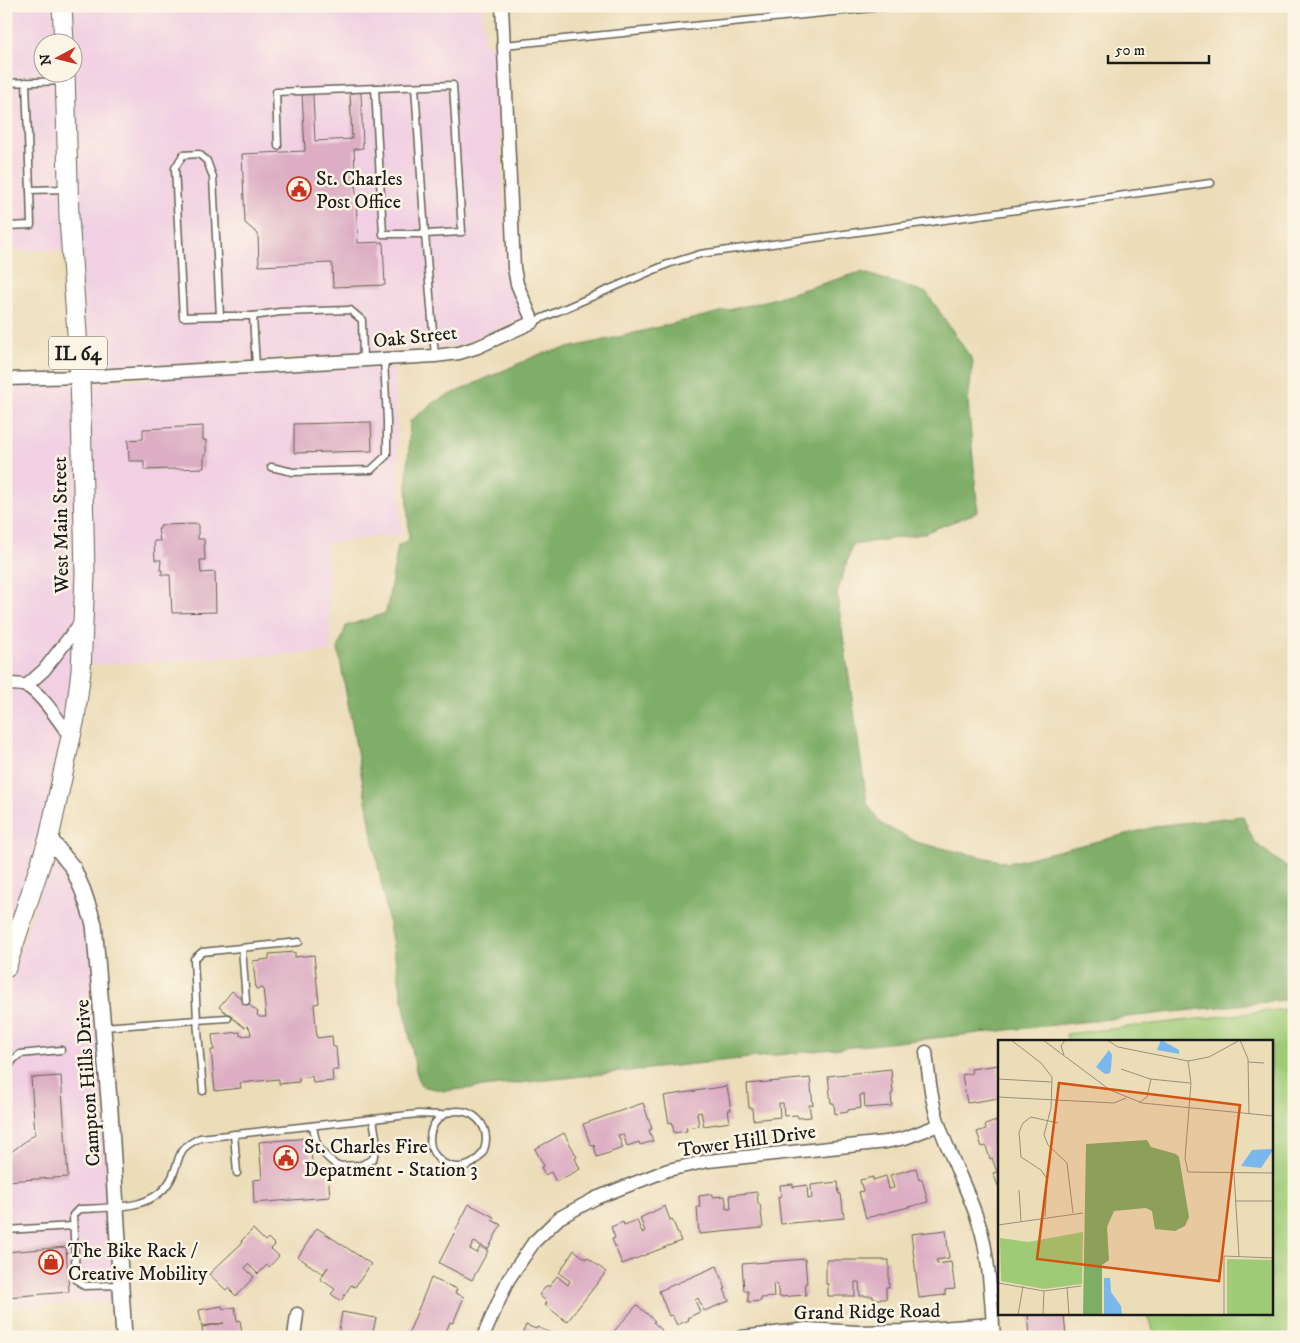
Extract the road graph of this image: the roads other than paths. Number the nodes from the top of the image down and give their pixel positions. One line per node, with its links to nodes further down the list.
1 (6, 6): 7 (lane)
2 (62, 6): 5 (main road)
3 (502, 6): 6 (street)
4 (893, 6): 6 (lane)
5 (63, 32)
6 (504, 45): 22 (street)
7 (6, 52)
8 (32, 81): 9 (lane)
9 (26, 82): 11 (lane); 16 (lane)
10 (65, 82): 17 (main road, West Main Street / IL 64)
11 (6, 83)
12 (415, 87): 13 (lane); 19 (lane); 19 (lane)
13 (375, 88): 14 (lane); 19 (lane)
14 (278, 146)
15 (1211, 183): 22 (lane)
16 (30, 190): 17 (lane); 18 (lane)
17 (68, 190): 27 (main road, West Main Street / IL 64)
18 (6, 226)
19 (425, 234): 23 (lane)
20 (220, 316): 20 (lane); 21 (lane)
21 (253, 316): 25 (lane); 26 (lane)
22 (533, 322): 23 (street, Oak Street)
23 (435, 356): 24 (street, Oak Street)
24 (384, 359): 25 (street, Oak Street); 29 (lane)
25 (363, 360): 26 (street, Oak Street)
26 (256, 367): 27 (street, Oak Street)
27 (80, 377): 28 (street, Oak Street); 30 (main road, West Main Street / IL 64)
28 (6, 379)
29 (271, 467)
30 (83, 619): 32 (street); 33 (main road, West Main Street / IL 64)
31 (6, 684): 32 (street)
32 (26, 686): 33 (street)
33 (71, 738): 34 (main road, West Main Street / IL 64)
34 (49, 838): 37 (main road, West Main Street / IL 64); 41 (street, Campton Hills Drive)
35 (299, 942): 36 (lane)
36 (242, 948): 38 (lane); 40 (lane)
37 (6, 968)
38 (246, 1001)
39 (228, 1018): 40 (lane)
40 (197, 1020): 41 (lane); 45 (lane)
41 (103, 1028): 52 (street, Campton Hills Drive)
42 (61, 1050): 44 (lane)
43 (926, 1052): 48 (street)
44 (6, 1071)
45 (203, 1091)
46 (441, 1115): 46 (lane); 47 (lane)
47 (373, 1119): 49 (lane); 49 (lane)
48 (939, 1125): 57 (street); 60 (street, Tower Hill Drive)
49 (313, 1126): 50 (lane)
50 (234, 1134): 51 (lane); 52 (lane)
51 (237, 1173)
52 (116, 1207): 53 (lane); 55 (street, Campton Hills Drive)
53 (73, 1226): 54 (lane); 55 (lane)
54 (6, 1230)
55 (121, 1285): 58 (street, Campton Hills Drive)
56 (297, 1314): 59 (street)
57 (992, 1324): 61 (street, Grand Ridge Road); 62 (street)
58 (124, 1337)
59 (294, 1337)
60 (483, 1337)
61 (742, 1337)
62 (994, 1337)

